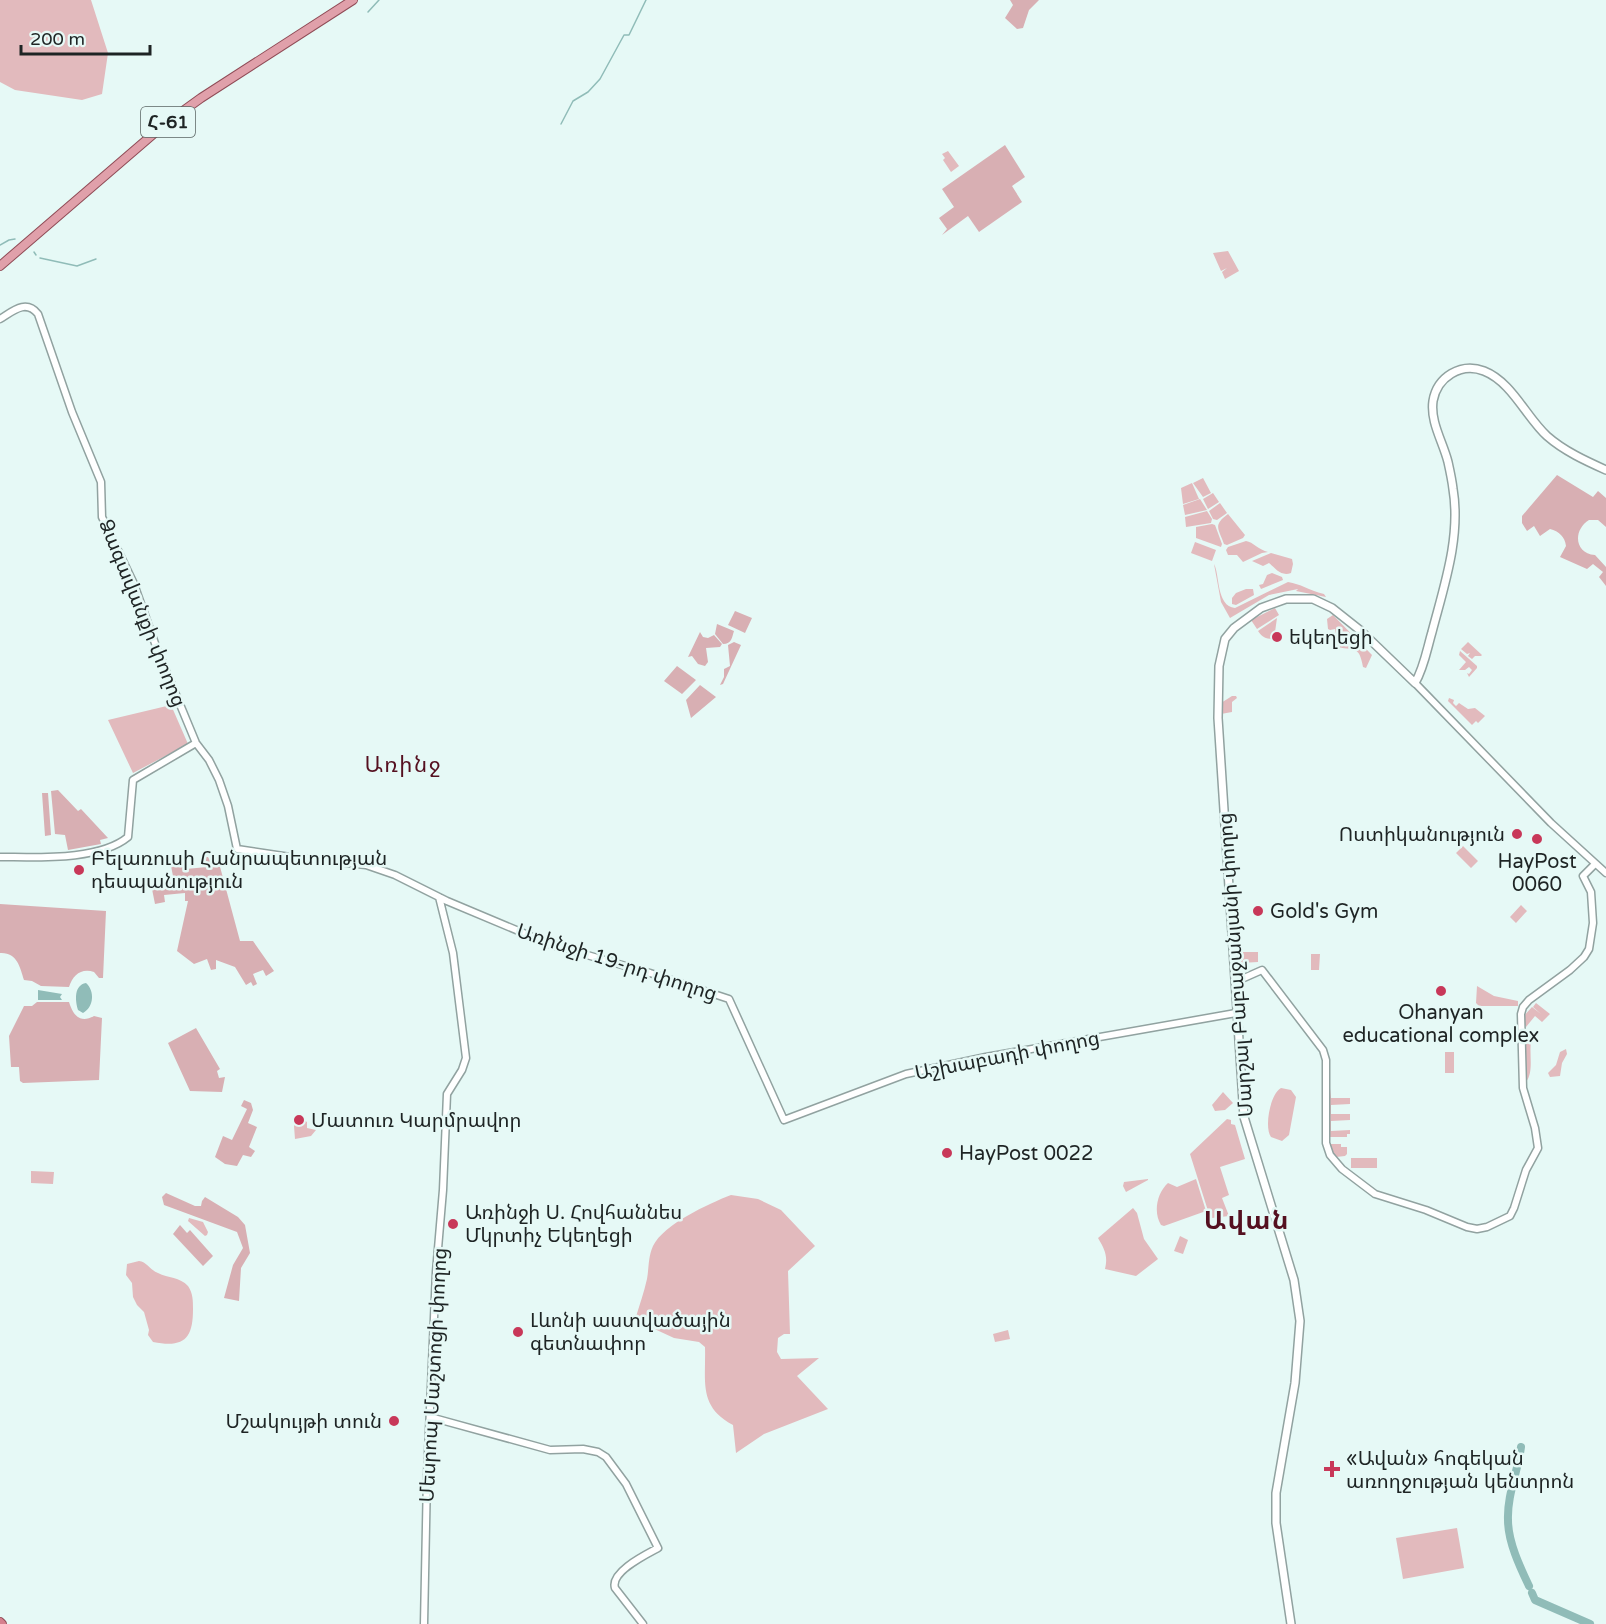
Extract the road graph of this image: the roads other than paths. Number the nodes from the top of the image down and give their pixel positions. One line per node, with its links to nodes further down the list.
1 (353, 0): 2 (main road, Հ-61)
2 (0, 266)
3 (0, 319): 6 (street, Ձագավանքի փողոց)
4 (1606, 470): 5 (main road)
5 (1415, 683): 9 (street); 12 (main road, Մարշալ Բաբաջանյանի փողոց)
6 (196, 743): 7 (street, Ձագավանքի փողոց); 8 (street)
7 (237, 849): 11 (street, Առինջի 19-րդ փողոց)
8 (0, 857)
9 (1595, 864): 10 (street); 12 (street)
10 (1606, 873)
11 (439, 897): 14 (street, Առինջի 19-րդ փողոց); 15 (street, Մեսրոպ Մաշտոցի փողոց)
12 (1235, 982): 13 (main road, Մարշալ Բաբաջանյանի փողոց)
13 (1236, 1013): 14 (street, Աշխաբադի փողոց); 18 (main road, Մարշալ Բաբաջանյանի փողոց)
14 (784, 1120)
15 (430, 1417): 16 (street, Մեսրոպ Մաշտոցի փողոց); 17 (street)
16 (424, 1624)
17 (643, 1624)
18 (1291, 1624)

